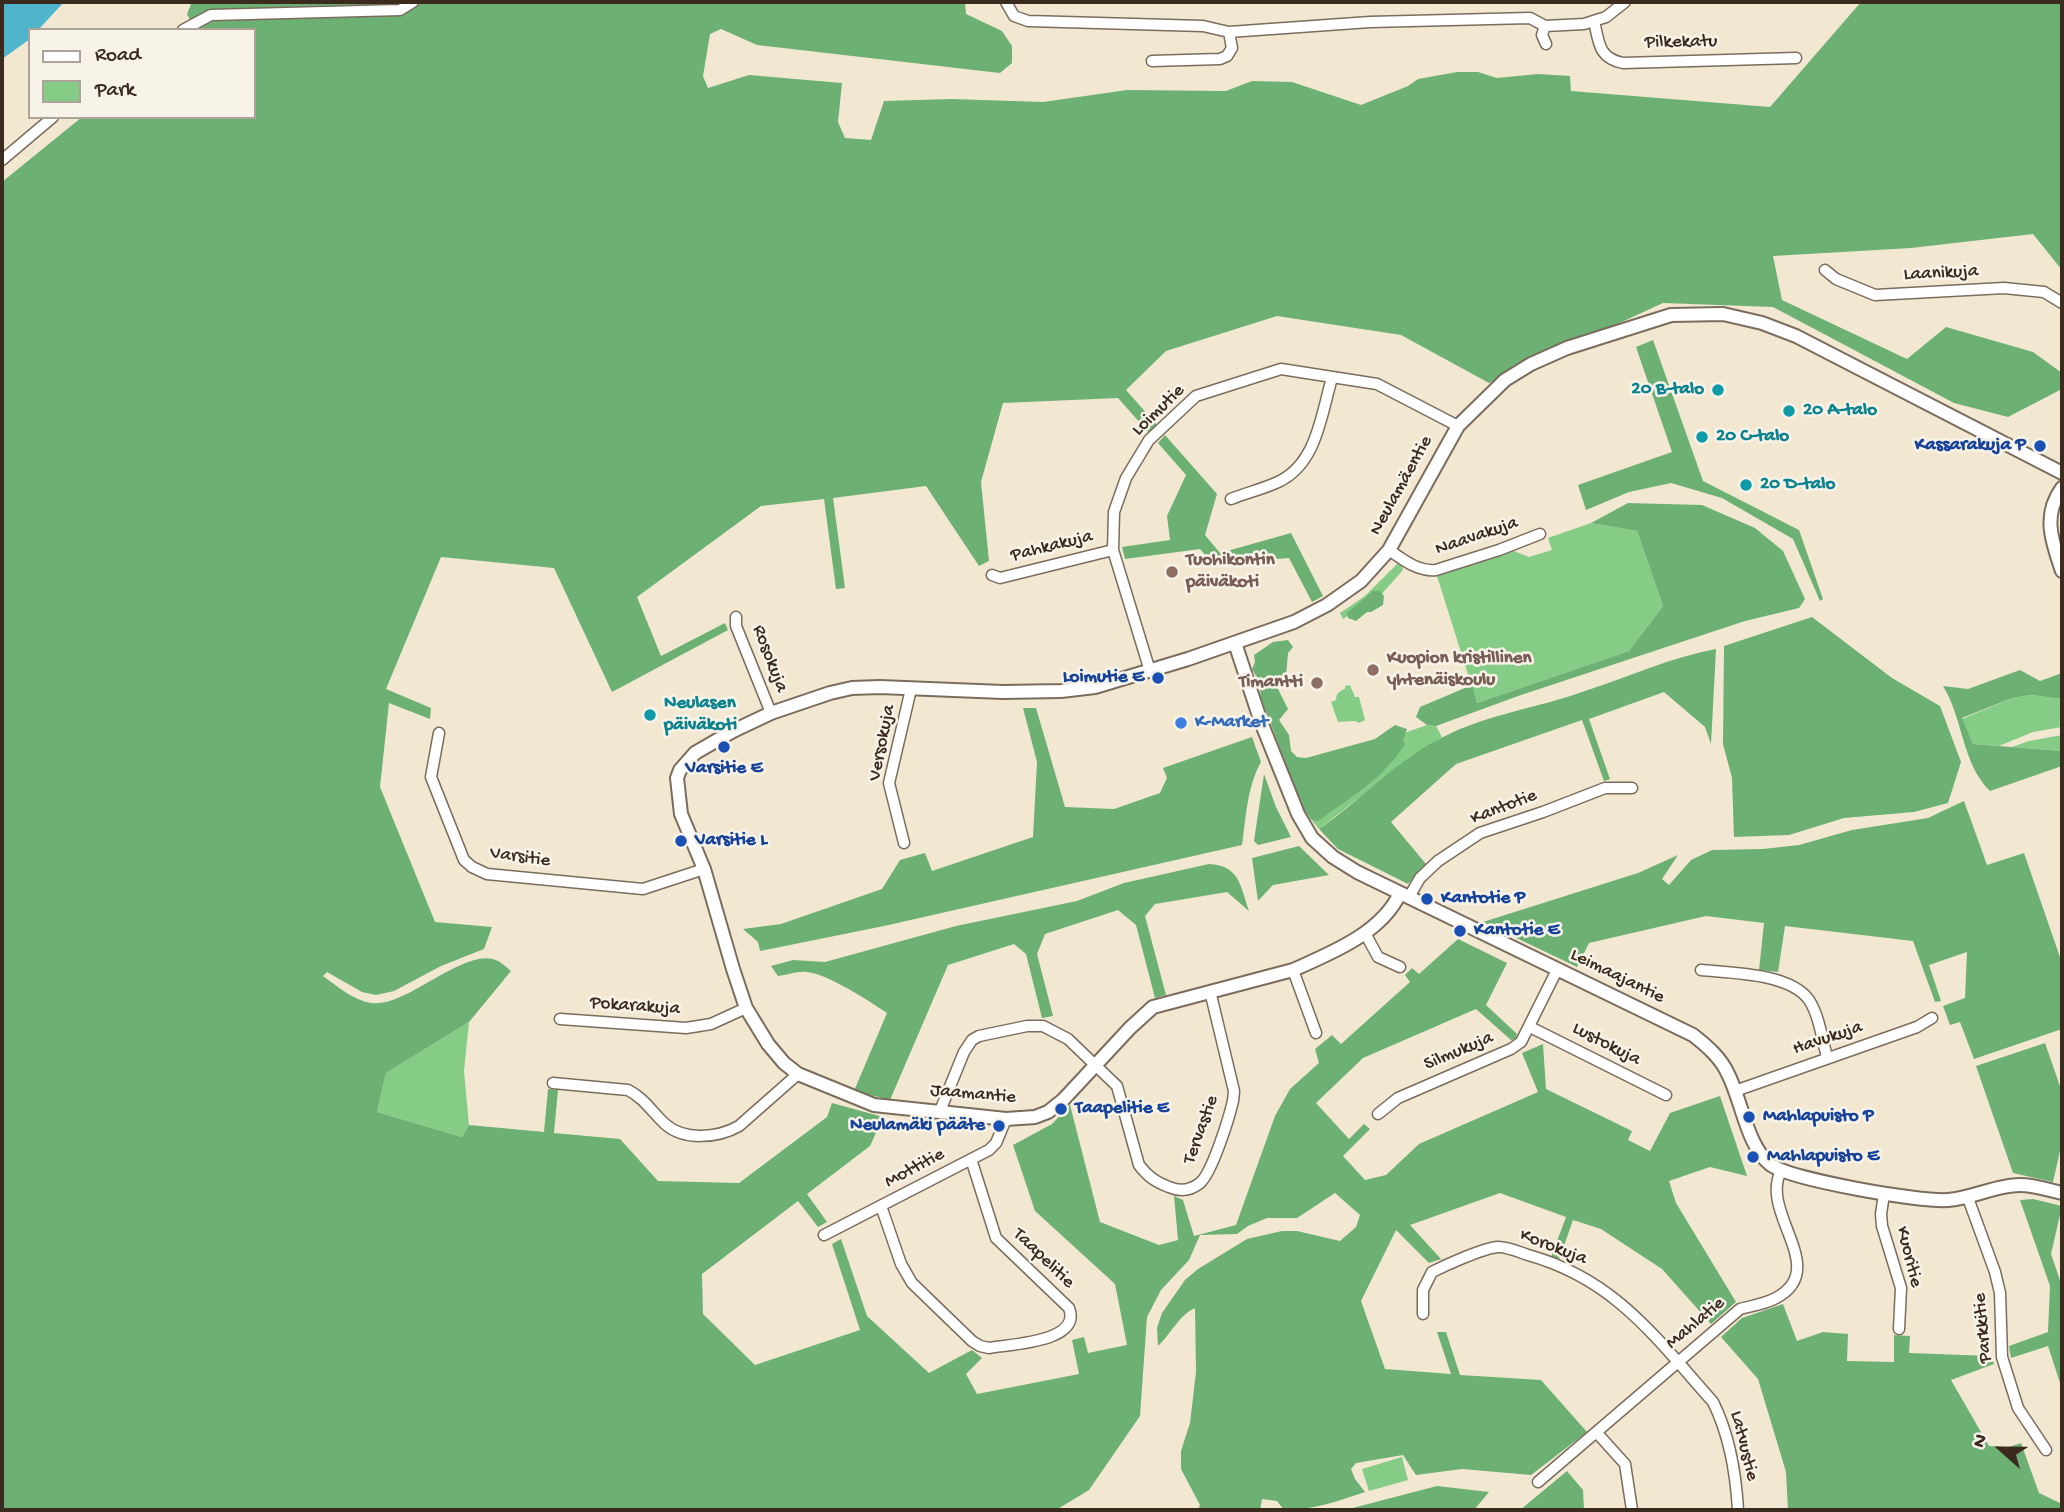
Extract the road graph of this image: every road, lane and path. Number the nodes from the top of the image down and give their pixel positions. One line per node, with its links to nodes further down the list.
1 (413, 2): 6 (street)
2 (1006, 2): 7 (street)
3 (1625, 2): 4 (street)
4 (1594, 21): 5 (street); 9 (street, Pilkekatu)
5 (1545, 26): 7 (street); 8 (street)
6 (187, 28)
7 (1229, 32): 10 (street)
8 (1546, 44)
9 (1796, 58)
10 (1152, 61)
11 (51, 119): 12 (street)
12 (2, 160)
13 (1825, 270): 14 (street, Laanikuja)
14 (2062, 303)
15 (1332, 378): 16 (street, Loimutie); 19 (street); 21 (street, Loimutie)
16 (1458, 426): 17 (street, Neulamäentie); 22 (street, Neulamäentie)
17 (2062, 473)
18 (2062, 488): 23 (street)
19 (1231, 499)
20 (1540, 534): 22 (street, Naavakuja)
21 (1113, 550): 24 (street, Pahkakuja); 27 (street, Loimutie)
22 (1389, 550): 26 (street, Neulamäentie)
23 (2062, 571)
24 (996, 577)
25 (736, 617): 29 (street, Rosokuja)
26 (1236, 643): 27 (street, Neulamäentie); 35 (street, Leimaajantie)
27 (1150, 671): 28 (street, Neulamäentie)
28 (911, 689): 29 (street, Neulamäentie); 33 (street, Versokuja)
29 (771, 713): 31 (street, Neulamäentie)
30 (439, 733): 34 (street, Varsitie)
31 (677, 778): 34 (street, Jaamantie)
32 (1632, 788): 35 (street, Kantotie)
33 (904, 843)
34 (704, 869): 42 (street, Jaamantie)
35 (1404, 895): 36 (street, Jaamantie); 39 (street, Leimaajantie)
36 (1365, 933): 37 (street); 38 (street, Jaamantie)
37 (1400, 967)
38 (1293, 970): 41 (street, Jaamantie); 46 (street)
39 (1557, 970): 45 (street, Silmukuja); 51 (street, Leimaajantie)
40 (1701, 970): 47 (street)
41 (1210, 991): 48 (street, Jaamantie); 48 (street, Tervastie)
42 (746, 1008): 43 (street, Pokarakuja); 49 (street, Jaamantie)
43 (560, 1018)
44 (1932, 1018): 47 (street, Havukuja)
45 (1530, 1027): 52 (street, Lustokuja); 54 (street, Silmukuja)
46 (1316, 1033)
47 (1827, 1057): 51 (street, Havukuja)
48 (1095, 1065): 53 (street); 55 (street, Jaamantie)
49 (798, 1074): 50 (street); 53 (street, Jaamantie)
50 (554, 1083)
51 (1735, 1091): 57 (street, Leimaajantie)
52 (1666, 1095)
53 (940, 1111): 55 (street, Jaamantie)
54 (1378, 1114)
55 (1006, 1119): 56 (street, Mottitie)
56 (971, 1159): 61 (street, Mottitie); 61 (street, Taapelitie)
57 (1781, 1171): 59 (street); 65 (street, Mahlatie)
58 (2062, 1193): 60 (street)
59 (1884, 1194): 60 (street); 64 (street, Kuoritie)
60 (1968, 1198): 67 (street, Parkkitie)
61 (881, 1206): 62 (street, Mottitie)
62 (824, 1235)
63 (1423, 1314): 65 (street, Korokuja)
64 (1899, 1329)
65 (1678, 1363): 66 (street, Mahlatie); 70 (street, Latvustie)
66 (1597, 1433): 68 (street, Mahlatie); 69 (street)
67 (2046, 1450)
68 (1538, 1482)
69 (1632, 1510)
70 (1738, 1510)

